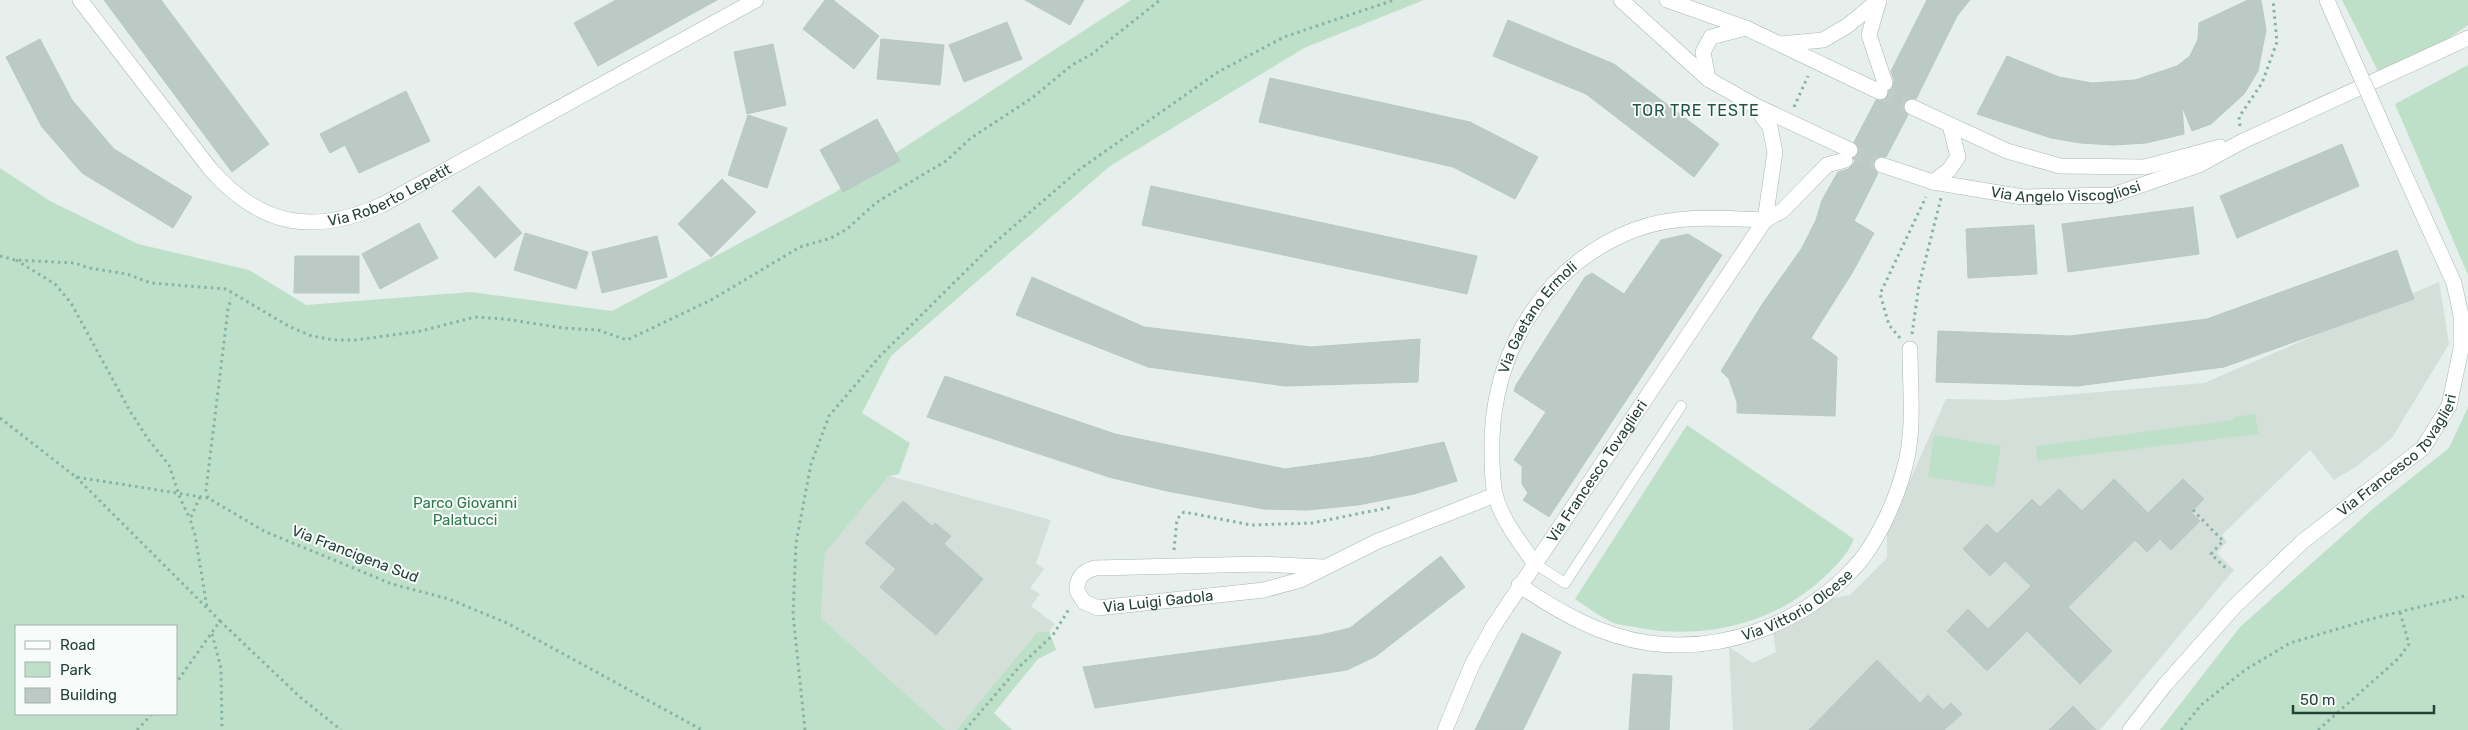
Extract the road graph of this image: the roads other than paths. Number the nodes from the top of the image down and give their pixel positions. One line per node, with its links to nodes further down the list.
1 (80, 0): 2 (street, Via Roberto Lepetit)
2 (756, 0)
3 (1620, 0): 10 (street)
4 (1667, 0): 7 (street)
5 (1879, 0): 9 (street); 9 (street)
6 (2327, 0): 25 (street, Via Francesco Tovaglieri, bridge)
7 (1746, 28): 9 (street); 10 (street)
8 (2468, 38): 14 (street, Via Angelo Viscogliosi)
9 (1777, 44)
10 (1708, 78): 11 (street)
11 (1754, 105): 17 (street); 17 (street)
12 (1912, 107): 13 (street, Via Angelo Viscogliosi)
13 (1950, 124): 14 (street, Via Angelo Viscogliosi); 16 (street)
14 (2241, 142): 16 (street, Via Angelo Viscogliosi)
15 (1882, 165): 16 (street, Via Angelo Viscogliosi)
16 (1939, 183)
17 (1765, 220): 20 (street, Via Gaetano Ermoli); 21 (street, Via Francesco Tovaglieri)
18 (1910, 349): 23 (street, Via Vittorio Olcese)
19 (1681, 406): 21 (lane)
20 (1496, 495): 21 (street, Via Gaetano Ermoli); 22 (street, Via Luigi Gadola)
21 (1534, 563): 23 (street, Via Francesco Tovaglieri)
22 (1323, 568): 22 (street, Via Luigi Gadola)
23 (1519, 585): 24 (street, Via Francesco Tovaglieri)
24 (1445, 730)
25 (2130, 730)

